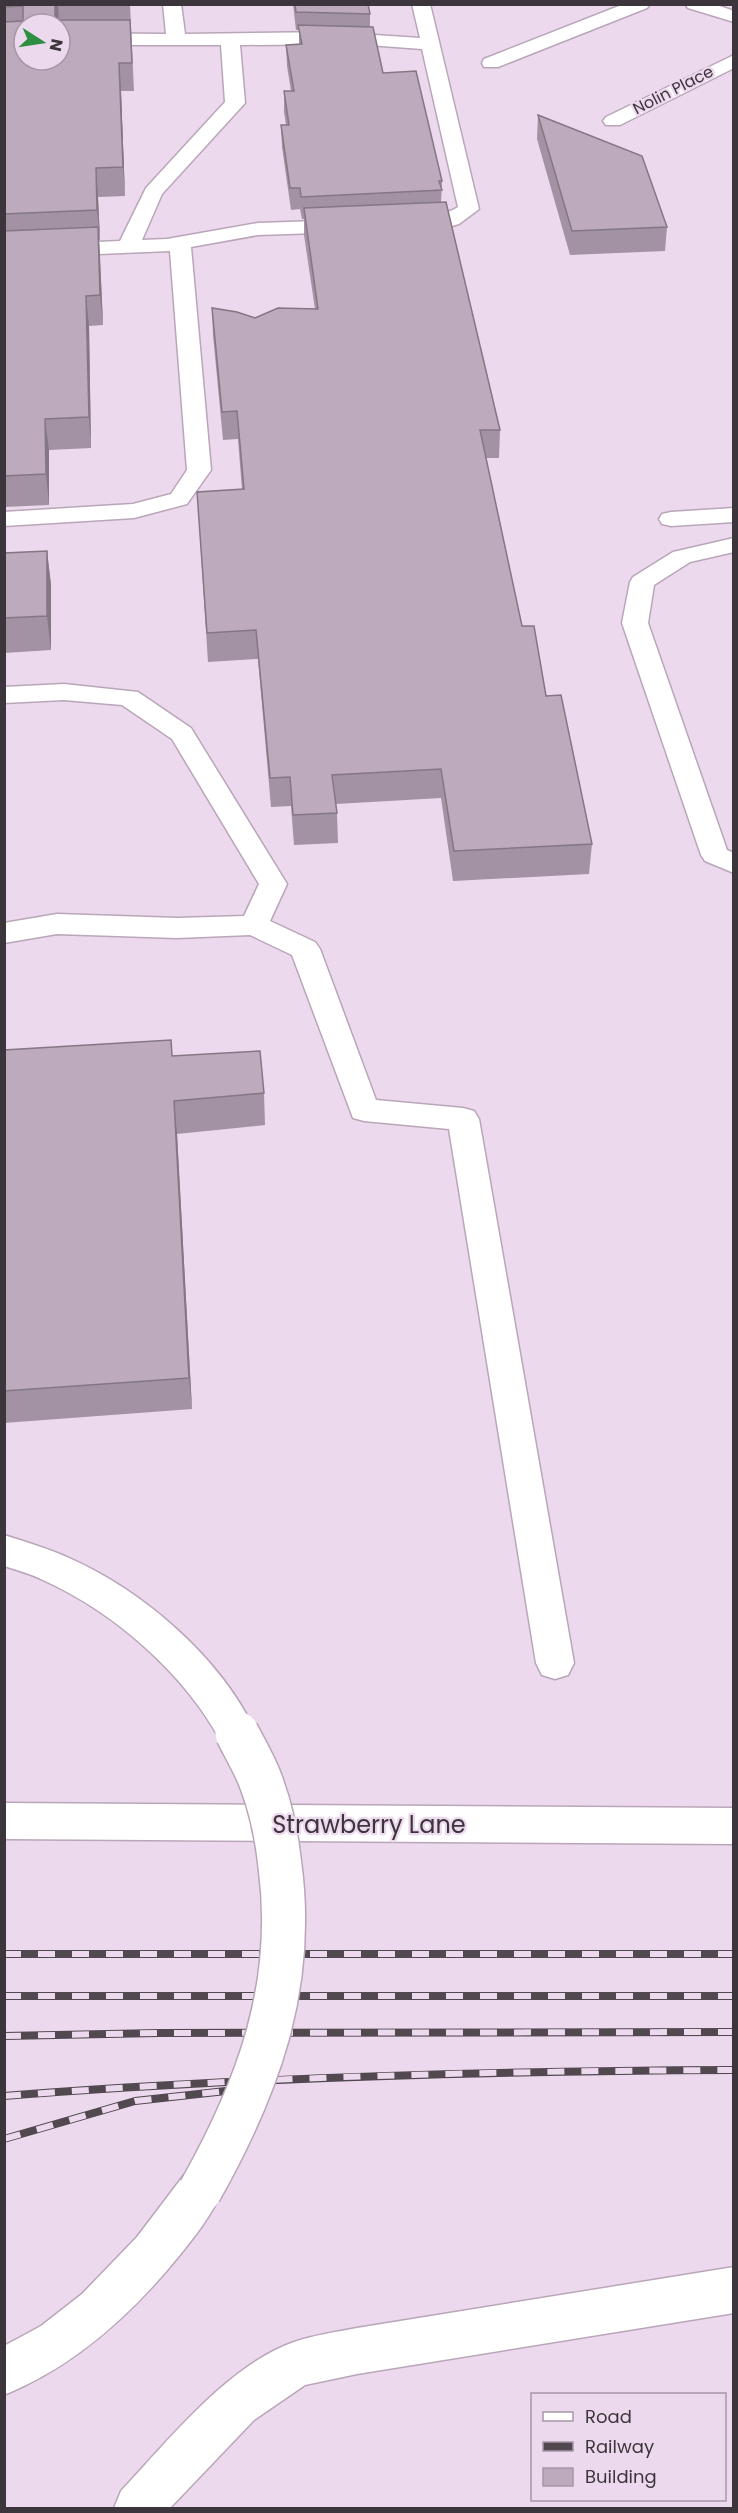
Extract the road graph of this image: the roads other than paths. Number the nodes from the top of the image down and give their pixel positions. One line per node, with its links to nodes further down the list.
1 (172, 4): 7 (street)
2 (421, 4): 9 (street)
3 (641, 4): 11 (street)
4 (694, 4): 5 (street)
5 (734, 17)
6 (72, 39): 7 (street)
7 (176, 39): 8 (street)
8 (230, 40): 9 (street); 16 (street)
9 (430, 45): 13 (street)
10 (734, 60): 12 (street, Nolin Place)
11 (491, 63)
12 (613, 121)
13 (386, 224)
14 (362, 225): 15 (street)
15 (180, 243): 16 (street); 19 (street)
16 (128, 247): 17 (street)
17 (4, 252)
18 (734, 515): 20 (street)
19 (4, 519)
20 (671, 519)
21 (734, 545): 23 (street)
22 (4, 695): 24 (street)
23 (734, 864)
24 (254, 925): 25 (street); 27 (street)
25 (4, 933)
26 (4, 1551): 31 (street, bridge)
27 (555, 1663)
28 (4, 1821): 29 (street, Strawberry Lane)
29 (734, 1826)
30 (734, 2290): 32 (street)
31 (4, 2372)
32 (138, 2508)

